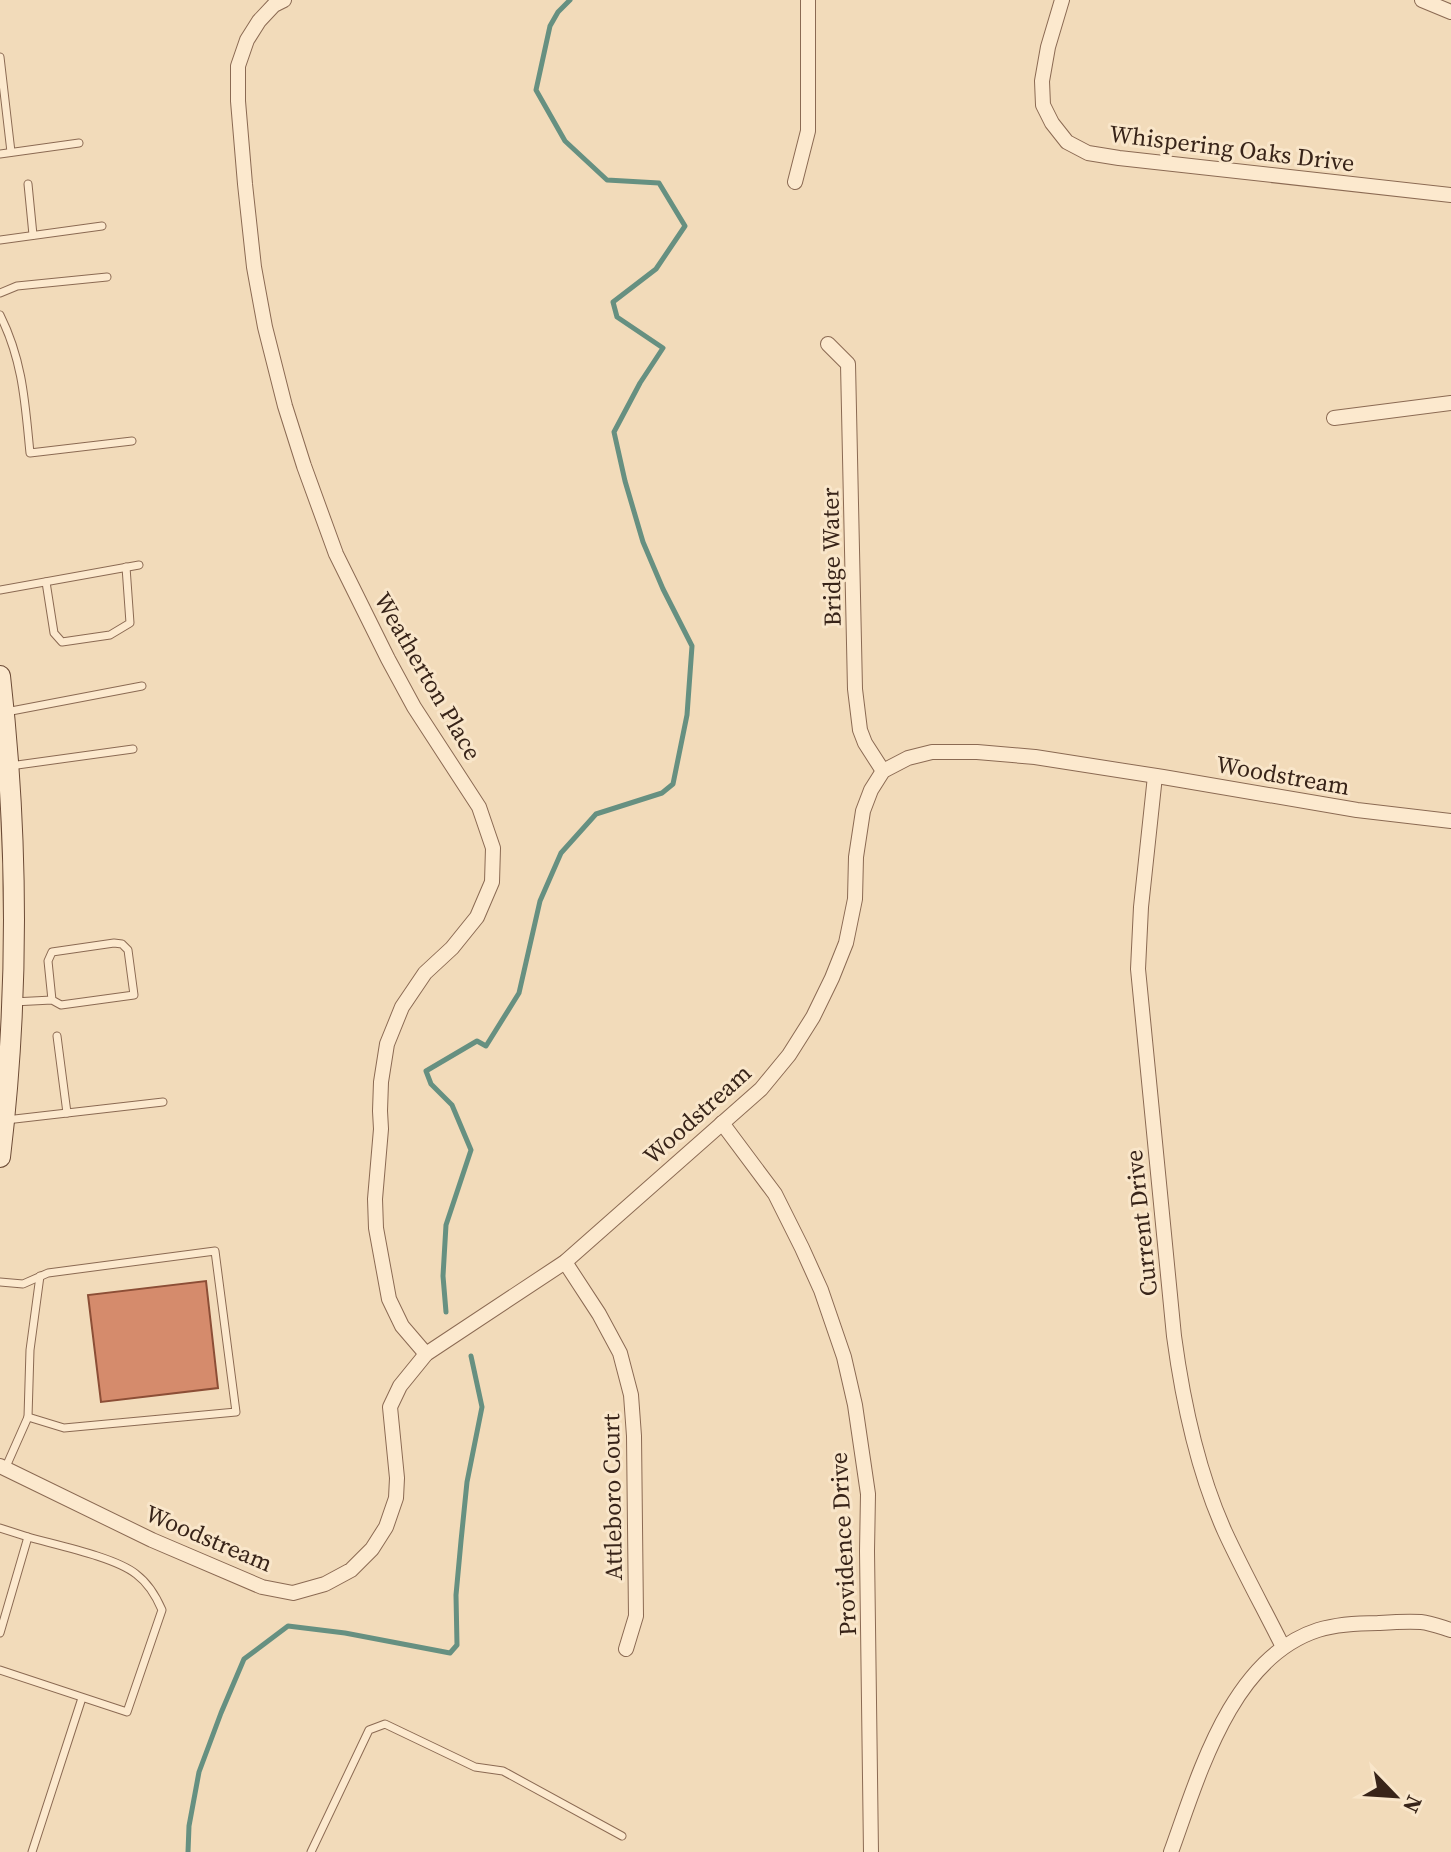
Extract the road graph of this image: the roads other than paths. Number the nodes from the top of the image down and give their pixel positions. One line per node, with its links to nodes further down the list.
1 (284, 0): 46 (street, Weatherton Place)
2 (808, 0): 10 (street)
3 (1062, 0): 12 (street, Whispering Oaks Drive)
4 (1422, 0): 5 (street)
5 (1451, 12)
6 (0, 57): 8 (lane)
7 (79, 143): 8 (lane)
8 (11, 152): 9 (lane)
9 (0, 154)
10 (795, 182)
11 (28, 184): 14 (lane)
12 (1451, 195)
13 (102, 226): 14 (lane)
14 (33, 235): 15 (lane)
15 (0, 240)
16 (107, 277): 17 (lane)
17 (0, 293)
18 (0, 315): 22 (lane)
19 (828, 344): 32 (street, Bridge Water)
20 (1451, 403): 21 (street)
21 (1334, 418)
22 (132, 441)
23 (139, 565): 24 (lane)
24 (126, 567): 25 (lane); 25 (lane)
25 (46, 582): 26 (lane)
26 (0, 590)
27 (0, 676): 29 (main road)
28 (142, 686): 29 (lane)
29 (4, 712): 31 (main road)
30 (133, 749): 31 (lane)
31 (8, 766): 36 (main road)
32 (883, 771): 33 (street, Woodstream); 41 (street, Woodstream)
33 (1155, 776): 34 (street, Woodstream); 53 (street, Current Drive)
34 (1451, 821)
35 (52, 1000): 35 (lane); 36 (lane)
36 (11, 1002): 40 (main road)
37 (57, 1036): 39 (lane)
38 (163, 1102): 39 (lane)
39 (67, 1113): 40 (lane)
40 (4, 1120): 42 (main road)
41 (722, 1123): 43 (street, Woodstream); 60 (street, Providence Drive)
42 (0, 1157)
43 (565, 1262): 46 (street, Woodstream); 54 (street, Attleboro Court)
44 (40, 1276): 45 (lane); 47 (lane); 47 (lane)
45 (0, 1282)
46 (426, 1354): 48 (street, Woodstream)
47 (28, 1417): 48 (lane)
48 (2, 1468)
49 (0, 1528): 50 (lane)
50 (28, 1537): 52 (lane); 56 (lane)
51 (1451, 1630): 53 (street)
52 (0, 1633)
53 (1283, 1647): 61 (street)
54 (626, 1649)
55 (0, 1670): 56 (lane)
56 (82, 1698): 58 (lane)
57 (622, 1836): 59 (lane)
58 (32, 1852)
59 (311, 1852)
60 (871, 1852)
61 (1171, 1852)

